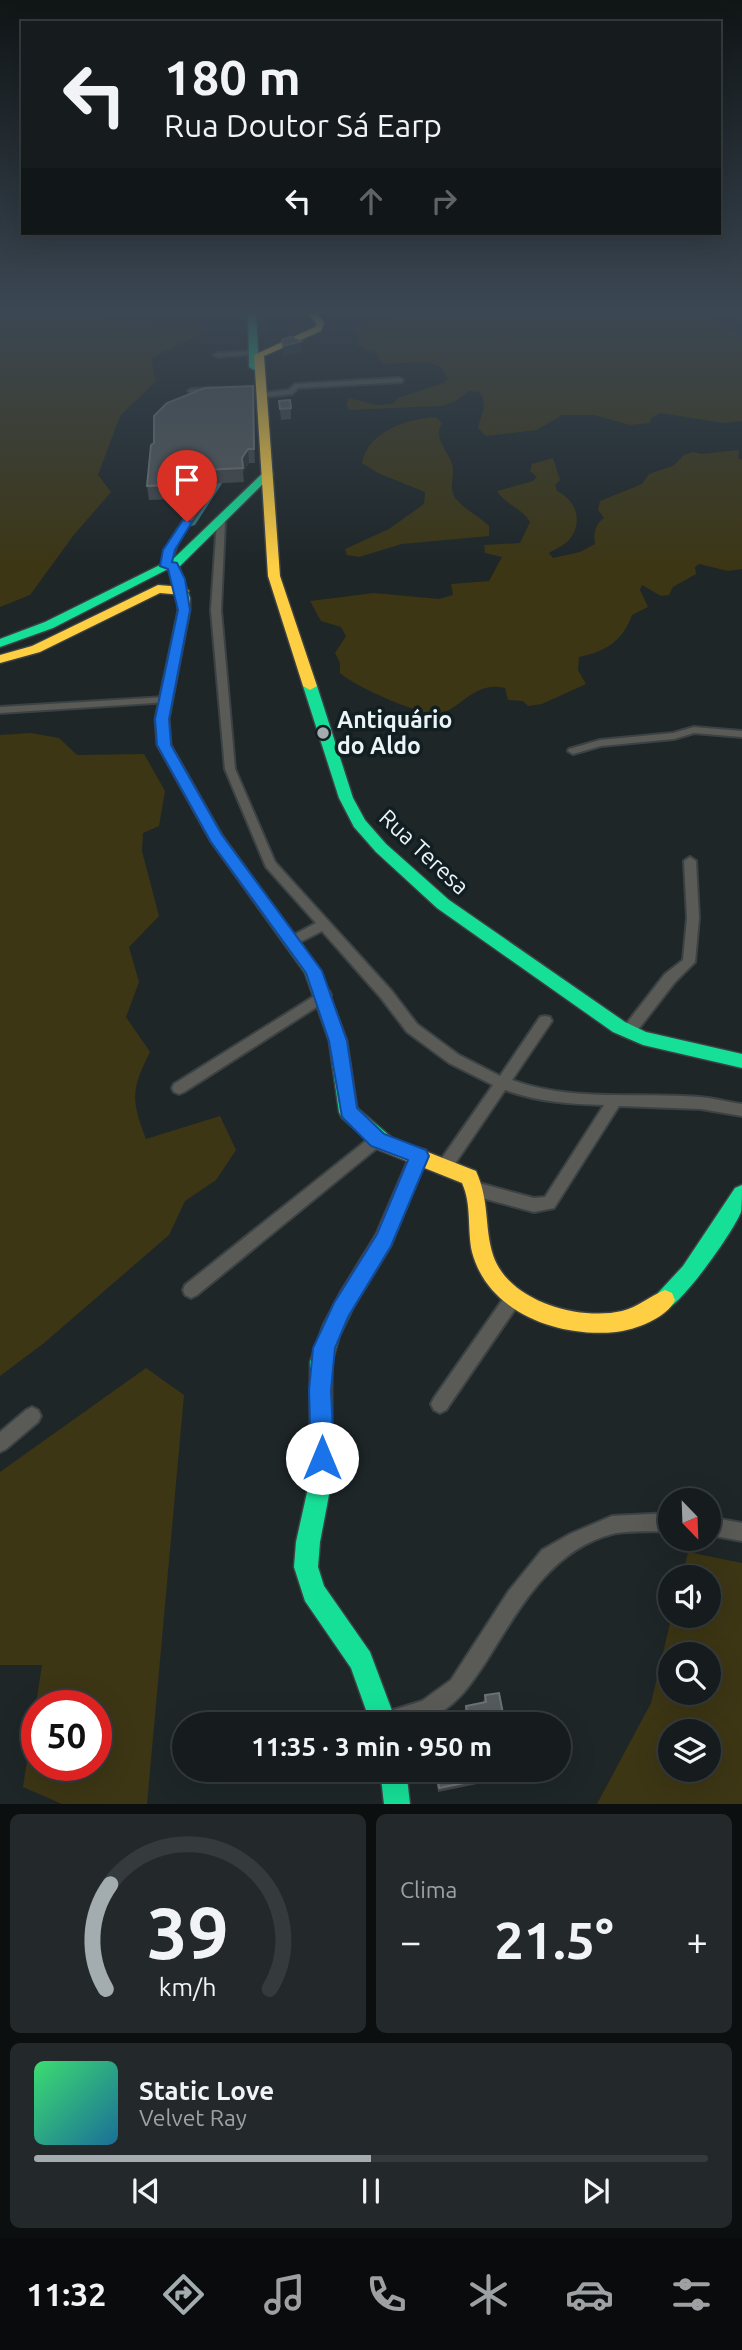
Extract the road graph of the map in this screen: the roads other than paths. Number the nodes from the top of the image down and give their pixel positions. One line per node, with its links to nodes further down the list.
1 (258, 398): 2 (main road, Rua Teresa)
2 (264, 470): 4 (main road); 17 (main road, Rua Teresa)
3 (200, 503): 5 (street)
4 (221, 521): 5 (main road); 13 (street)
5 (175, 576): 6 (main road); 7 (main road); 8 (main road)
6 (0, 643)
7 (0, 659)
8 (165, 700): 9 (street); 14 (main road)
9 (0, 710)
10 (742, 734): 11 (street)
11 (573, 751)
12 (690, 861): 17 (street)
13 (325, 925): 14 (street); 19 (street)
14 (292, 941): 15 (main road)
15 (324, 995): 20 (street); 23 (main road)
16 (545, 1021): 19 (street)
17 (628, 1032): 18 (main road, Rua Teresa)
18 (742, 1061)
19 (503, 1082): 22 (street); 25 (street)
20 (179, 1088)
21 (612, 1105): 26 (street)
22 (742, 1110)
23 (377, 1140): 24 (main road); 28 (street)
24 (419, 1156): 25 (main road); 36 (main road)
25 (450, 1160): 26 (main road)
26 (475, 1189): 29 (main road)
27 (742, 1194): 29 (main road)
28 (191, 1290)
29 (514, 1297): 30 (street)
30 (440, 1404)
31 (32, 1416): 32 (street)
32 (0, 1443)
33 (658, 1523): 37 (street)
34 (721, 1528): 35 (street)
35 (742, 1532)
36 (381, 1712)
37 (419, 1712)
38 (394, 1782): 39 (main road)
39 (397, 1804)

